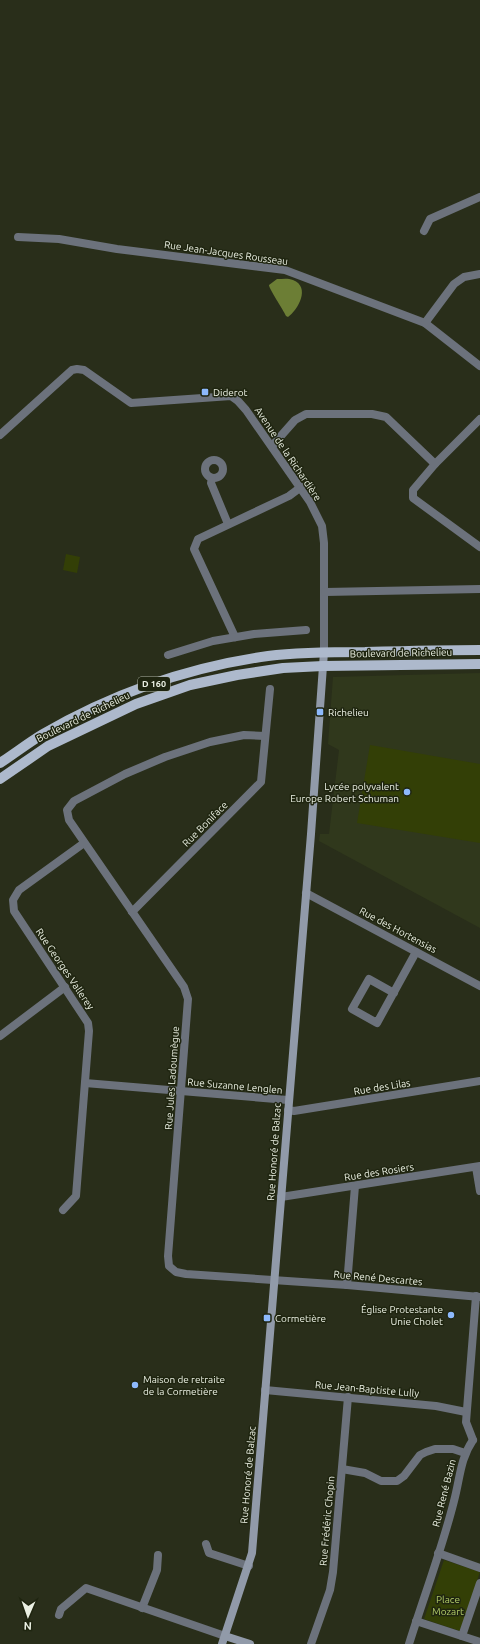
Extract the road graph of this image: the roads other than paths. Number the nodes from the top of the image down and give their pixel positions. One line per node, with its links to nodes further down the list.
1 (480, 197): 2 (street)
2 (424, 230)
3 (18, 237): 5 (street, Rue Jean-Jacques Rousseau)
4 (480, 274): 5 (street)
5 (425, 323): 6 (street, Rue Jean-Jacques Rousseau)
6 (480, 366)
7 (480, 419): 10 (street)
8 (0, 435): 9 (street, Avenue de la Richardière)
9 (272, 446): 10 (street); 12 (street, Avenue de la Richardière)
10 (435, 464): 14 (street)
11 (212, 478): 13 (street)
12 (301, 487): 13 (street); 16 (street, Avenue de la Richardière)
13 (228, 524): 18 (street)
14 (480, 547)
15 (480, 589): 16 (street)
16 (325, 592): 20 (street, Avenue de la Richardière)
17 (306, 630): 18 (street)
18 (235, 638): 21 (street)
19 (480, 650): 20 (main road, Boulevard de Richelieu / D 160)
20 (324, 652): 23 (street); 26 (main road, Boulevard de Richelieu / D 160)
21 (168, 655)
22 (480, 664): 23 (main road, Boulevard de Richelieu / D 160)
23 (323, 666): 27 (main road, Boulevard de Richelieu / D 160); 29 (street, Rue Honoré de Balzac)
24 (270, 689): 25 (street, Rue Boniface)
25 (265, 736): 28 (street, Rue Jules Ladoumègue); 30 (street, Rue Boniface)
26 (0, 763)
27 (0, 779)
28 (84, 843): 30 (street, Rue Jules Ladoumègue); 33 (street, Rue Georges Vallerey)
29 (306, 893): 31 (street, Rue des Hortensias); 39 (street, Rue Honoré de Balzac)
30 (132, 912): 38 (street, Rue Jules Ladoumègue)
31 (416, 952): 32 (street, Rue des Hortensias); 34 (street)
32 (480, 986)
33 (65, 987): 35 (street); 37 (street, Rue Georges Vallerey)
34 (394, 993): 34 (street)
35 (0, 1036)
36 (480, 1081): 40 (street, Rue des Lilas)
37 (84, 1084): 38 (street, Rue Suzanne Lenglen); 45 (street, Rue Georges Vallerey)
38 (182, 1092): 39 (street, Rue Suzanne Lenglen); 46 (street, Rue Jules Ladoumègue)
39 (288, 1100): 40 (street, Rue Honoré de Balzac)
40 (288, 1110): 44 (street, Rue Honoré de Balzac)
41 (478, 1166): 42 (street, Rue des Rosiers); 43 (street)
42 (355, 1186): 44 (street, Rue des Rosiers); 47 (street)
43 (480, 1191)
44 (281, 1197): 46 (street, Rue Honoré de Balzac)
45 (63, 1210)
46 (274, 1280): 47 (street, Rue René Descartes); 50 (street, Rue Honoré de Balzac)
47 (346, 1285): 48 (street, Rue René Descartes)
48 (478, 1297): 49 (street, Rue René Bazin)
49 (476, 1332): 52 (street, Rue René Bazin)
50 (265, 1390): 51 (street, Rue Jean-Baptiste Lully); 59 (street, Rue Honoré de Balzac)
51 (348, 1397): 52 (street, Rue Jean-Baptiste Lully); 55 (street, Rue Frédéric Chopin)
52 (466, 1412): 53 (street, Rue René Bazin)
53 (476, 1440): 54 (street, Rue René Bazin)
54 (465, 1453): 55 (street); 57 (street, Rue René Bazin)
55 (342, 1469): 69 (street, Rue Frédéric Chopin)
56 (206, 1544): 59 (street)
57 (438, 1554): 60 (street); 64 (street, Rue René Bazin)
58 (158, 1555): 62 (street)
59 (249, 1566): 66 (street, Rue Honoré de Balzac)
60 (480, 1568)
61 (480, 1583): 65 (street)
62 (142, 1608): 63 (street); 66 (street)
63 (59, 1615)
64 (416, 1621): 65 (street); 70 (street, Rue René Bazin)
65 (462, 1636): 67 (street)
66 (224, 1640): 68 (street)
67 (480, 1642)
68 (250, 1644)
69 (311, 1644)
70 (409, 1644)

